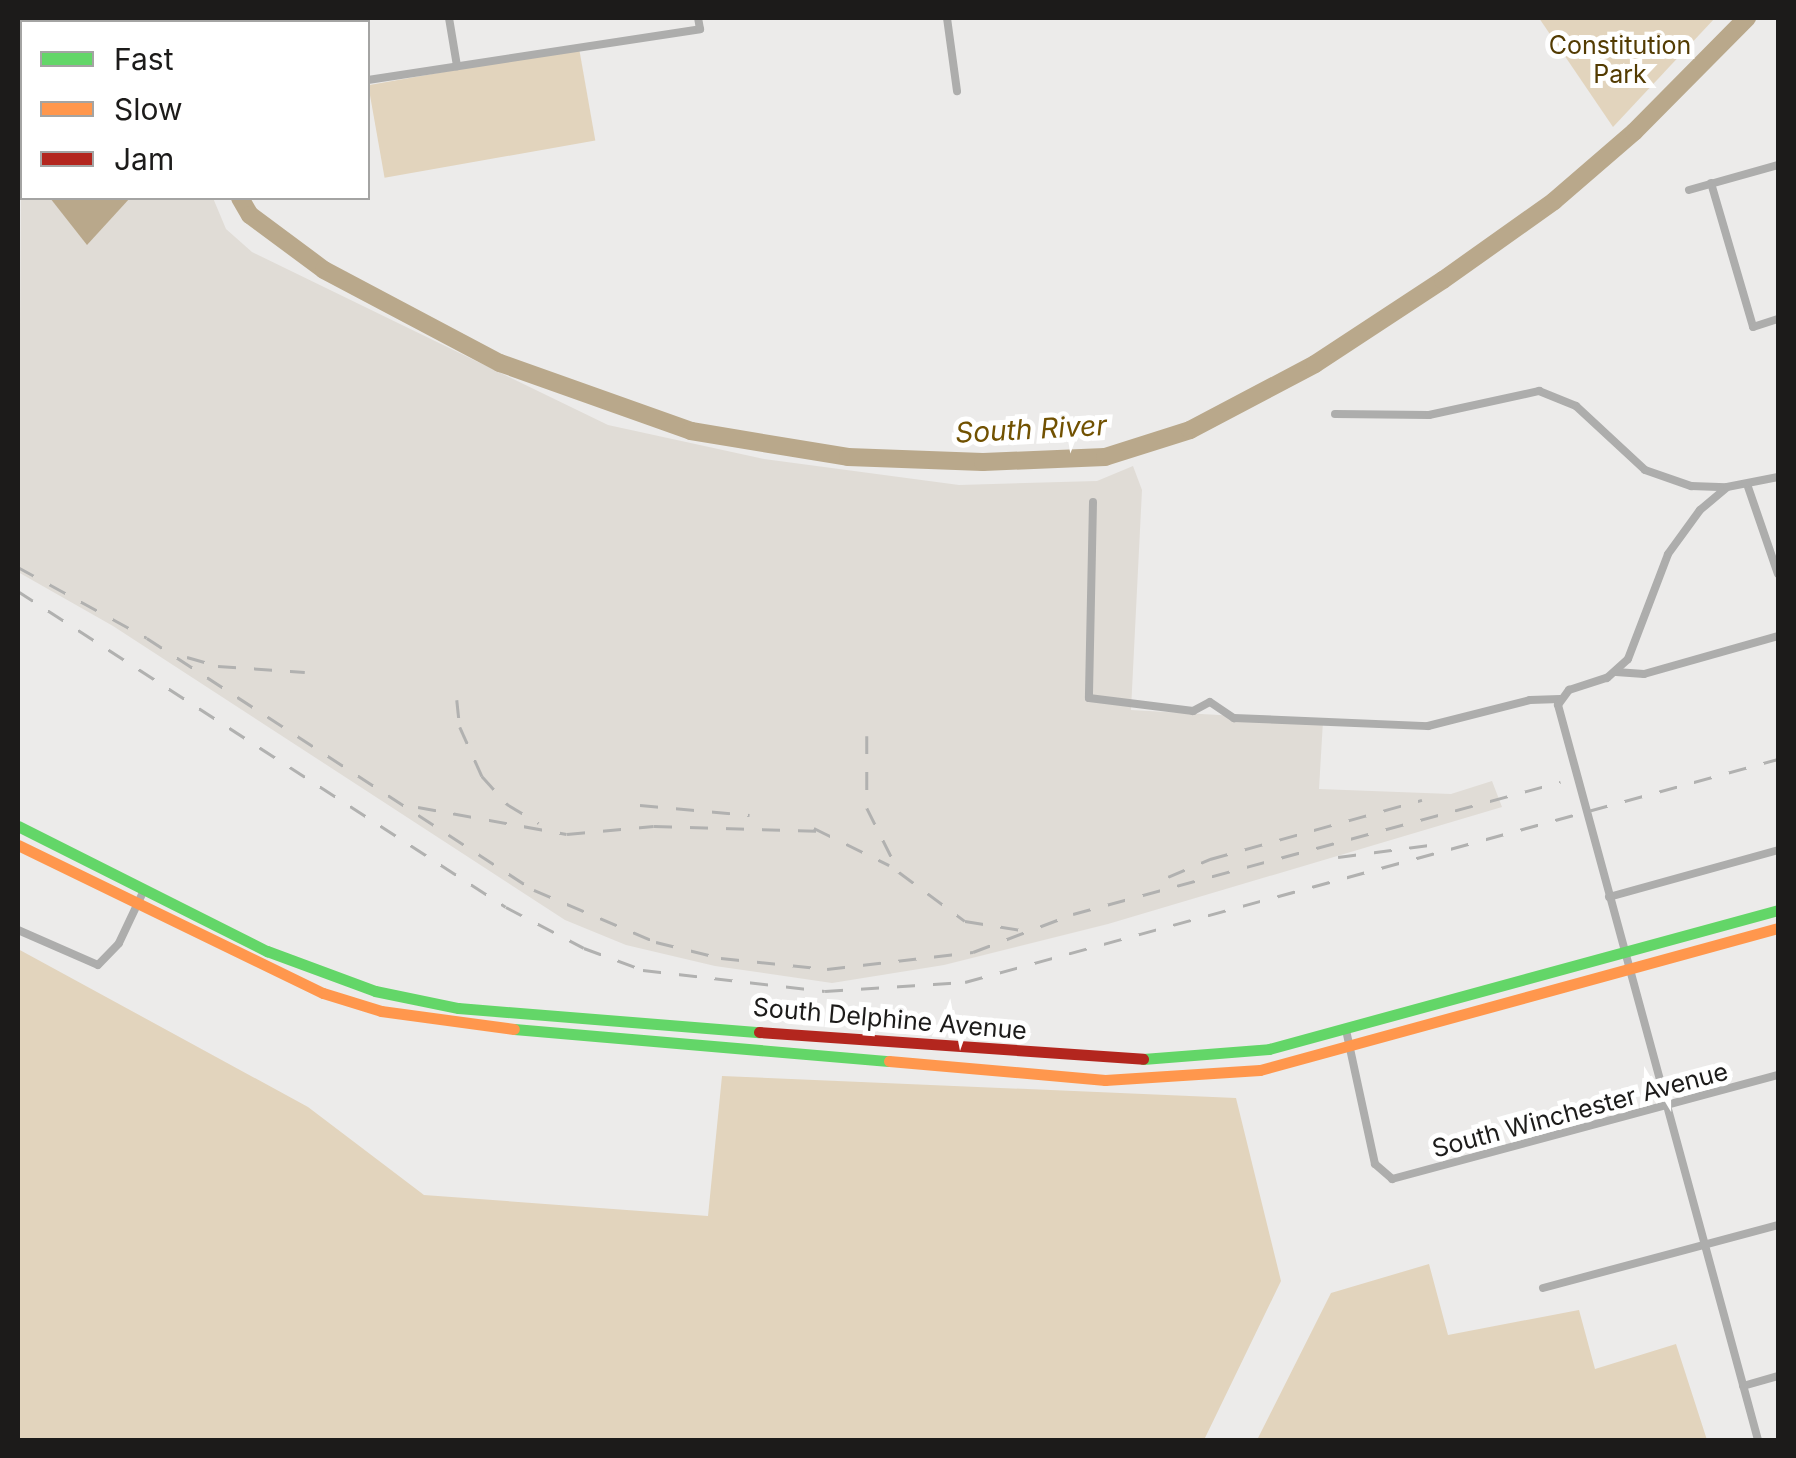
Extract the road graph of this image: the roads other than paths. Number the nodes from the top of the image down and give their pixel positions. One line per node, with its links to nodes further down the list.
1 (449, 18): 4 (street)
2 (698, 18): 4 (street)
3 (947, 18): 6 (street)
4 (457, 66): 5 (street)
5 (370, 80)
6 (956, 91)
7 (1778, 165): 8 (street)
8 (1711, 183): 9 (street); 10 (street)
9 (1689, 190)
10 (1778, 319)
11 (1335, 414): 14 (street)
12 (1778, 477): 13 (street)
13 (1747, 484): 14 (street); 16 (street)
14 (1727, 487): 18 (street)
15 (1093, 502): 19 (street)
16 (1778, 574)
17 (1778, 636): 18 (street)
18 (1616, 672): 19 (street)
19 (1560, 699): 24 (street)
20 (18, 826): 23 (main road, South Delphine Avenue)
21 (18, 845): 25 (main road, South Delphine Avenue)
22 (1778, 850): 24 (street)
23 (144, 890): 25 (street); 31 (main road, South Delphine Avenue)
24 (1609, 897): 29 (street)
25 (137, 905): 28 (street); 32 (main road, South Delphine Avenue)
26 (1778, 910): 29 (main road, South Delphine Avenue)
27 (1778, 928): 30 (main road, South Delphine Avenue)
28 (18, 930)
29 (1623, 952): 30 (street); 31 (main road, South Delphine Avenue)
30 (1628, 968): 32 (main road, South Delphine Avenue); 34 (street)
31 (1346, 1030): 32 (street)
32 (1350, 1046): 34 (street, South Winchester Avenue)
33 (1778, 1075): 34 (street, South Winchester Avenue)
34 (1667, 1107): 36 (street)
35 (1778, 1225): 36 (street)
36 (1706, 1246): 37 (street); 39 (street)
37 (1543, 1288)
38 (1778, 1376): 39 (street)
39 (1743, 1386): 40 (street)
40 (1758, 1440)

